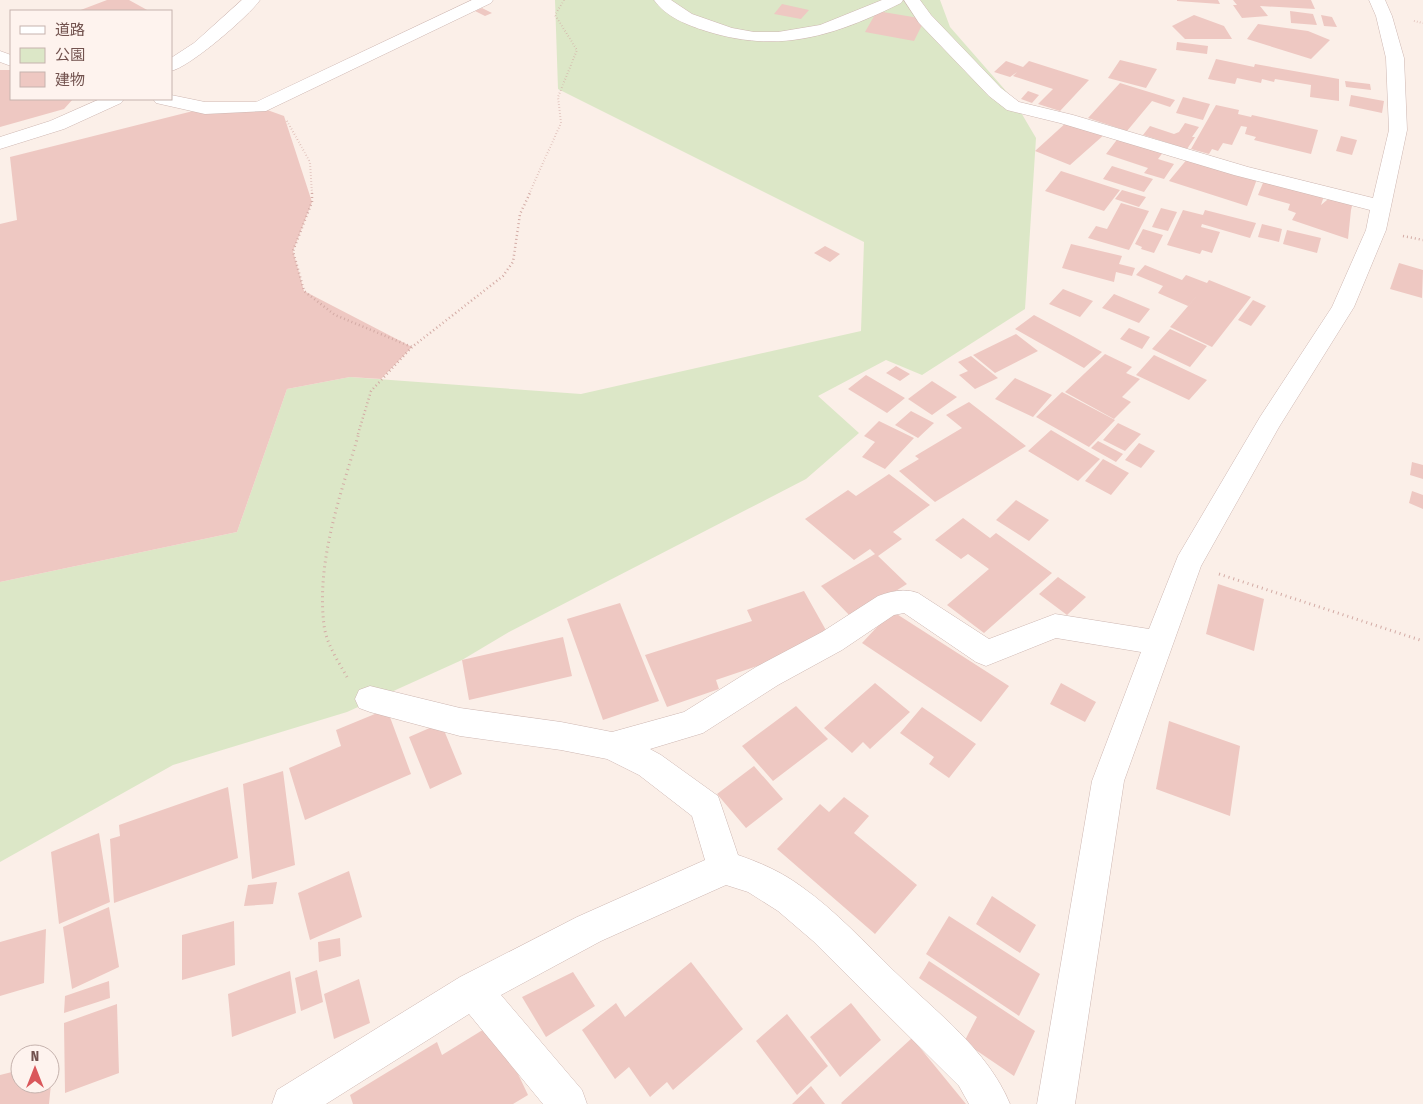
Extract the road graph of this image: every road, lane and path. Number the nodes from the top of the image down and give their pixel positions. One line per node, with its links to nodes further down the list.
1 (252, 0): 8 (street)
2 (485, 0): 11 (street)
3 (564, 0): 14 (path)
4 (662, 0): 5 (street)
5 (895, 0)
6 (912, 0): 13 (street)
7 (1377, 0): 13 (street)
8 (172, 65)
9 (113, 100): 12 (street)
10 (167, 100): 11 (street)
11 (259, 107): 14 (path)
12 (0, 143)
13 (1380, 206): 15 (street)
14 (412, 347): 18 (path)
15 (1188, 564): 16 (path); 17 (street)
16 (1423, 641)
17 (1159, 643): 19 (street); 25 (street)
18 (370, 699): 19 (street)
19 (612, 746): 20 (street)
20 (725, 868): 21 (street); 24 (street)
21 (473, 990): 22 (street); 23 (street)
22 (291, 1104)
23 (568, 1104)
24 (991, 1104)
25 (1056, 1104)

